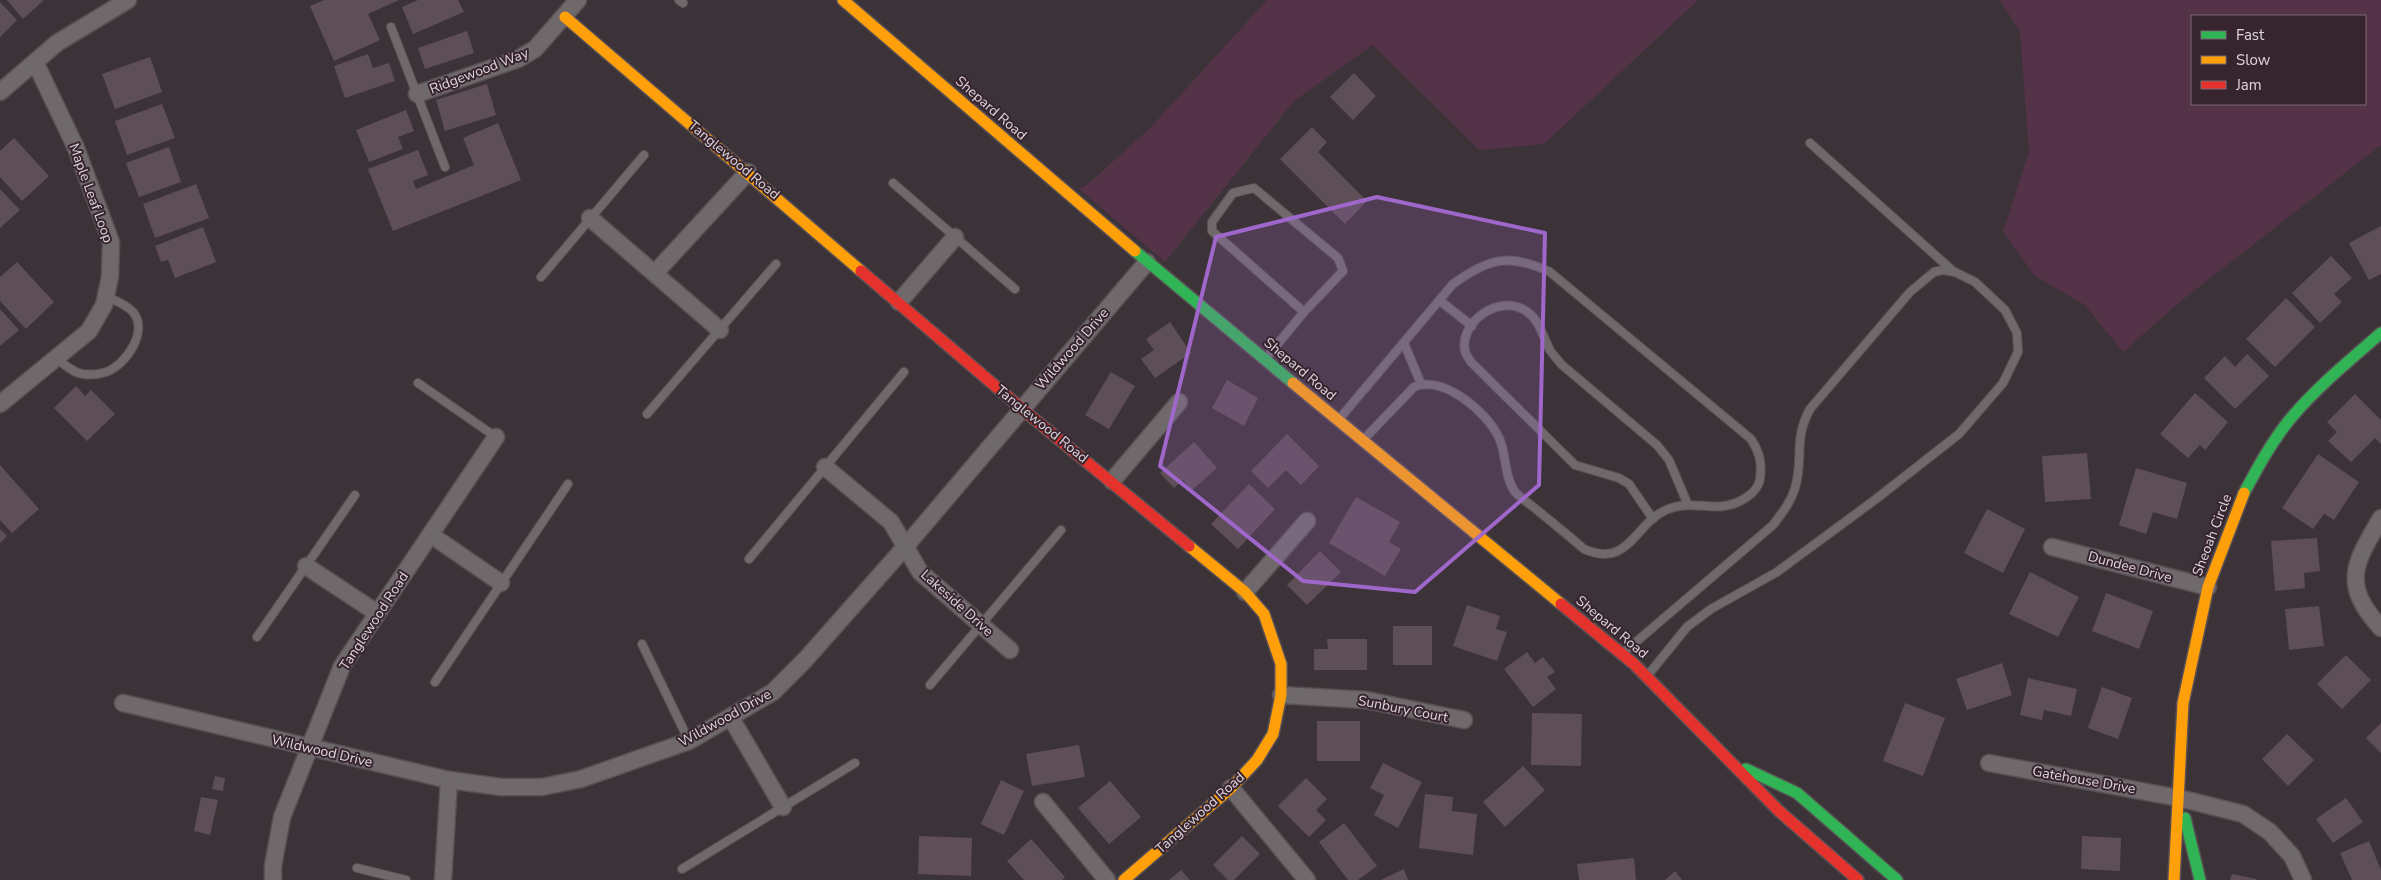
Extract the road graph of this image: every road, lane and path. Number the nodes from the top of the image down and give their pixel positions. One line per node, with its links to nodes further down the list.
1 (128, 0): 6 (street)
2 (578, 0): 4 (street, Ridgewood Way)
3 (843, 0): 16 (street, Shepard Road)
4 (565, 17): 8 (street, Ridgewood Way); 12 (street, Tanglewood Road)
5 (391, 27): 8 (lane)
6 (35, 62): 7 (street); 22 (street, Maple Leaf Loop)
7 (0, 92)
8 (417, 94): 11 (lane)
9 (1810, 143): 18 (lane)
10 (644, 155): 14 (lane)
11 (445, 167)
12 (748, 172): 19 (street); 24 (street, Tanglewood Road)
13 (893, 183): 15 (lane)
14 (590, 218): 19 (street); 20 (lane)
15 (955, 237): 21 (lane); 24 (street)
16 (1147, 262): 31 (street, Shepard Road); 37 (street, Wildwood Drive)
17 (776, 264): 27 (lane)
18 (1955, 272): 65 (lane); 66 (lane)
19 (655, 273): 27 (street)
20 (541, 277)
21 (1015, 289)
22 (106, 296): 30 (street, Maple Leaf Loop); 30 (lane)
23 (1439, 300): 26 (lane); 29 (lane); 46 (lane)
24 (899, 302): 37 (street, Tanglewood Road)
25 (1304, 312): 25 (lane); 31 (lane)
26 (1472, 326): 46 (lane); 48 (lane)
27 (720, 330): 38 (lane)
28 (2381, 333): 57 (street, Sheoah Circle)
29 (1404, 343): 34 (lane); 39 (lane)
30 (56, 358): 36 (street, Maple Leaf Loop)
31 (1265, 360): 39 (street, Shepard Road)
32 (904, 372): 42 (lane)
33 (418, 384): 40 (lane)
34 (1421, 384): 41 (lane); 48 (lane)
35 (1179, 402): 43 (street)
36 (0, 404)
37 (1022, 408): 43 (street, Tanglewood Road); 52 (street, Wildwood Drive)
38 (647, 414)
39 (1338, 420): 41 (street, Shepard Road)
40 (496, 437): 51 (street, Tanglewood Road)
41 (1363, 441): 65 (street, Shepard Road)
42 (825, 467): 52 (street, Lakeside Drive); 54 (lane)
43 (1112, 481): 58 (street, Tanglewood Road)
44 (568, 484): 56 (lane)
45 (356, 495): 55 (lane)
46 (1688, 505): 48 (lane)
47 (2381, 518): 61 (street)
48 (1653, 519)
49 (1307, 521): 58 (street)
50 (1061, 530): 60 (lane)
51 (431, 535): 56 (street); 59 (street, Tanglewood Road)
52 (905, 547): 60 (street, Lakeside Drive); 71 (street, Wildwood Drive)
53 (2052, 547): 57 (street, Dundee Drive)
54 (749, 559)
55 (306, 566): 59 (street); 62 (lane)
56 (501, 583): 67 (lane)
57 (2208, 587): 80 (street, Sheoah Circle)
58 (1245, 592): 69 (street, Tanglewood Road)
59 (377, 613): 74 (street, Tanglewood Road)
60 (981, 625): 64 (street, Lakeside Drive); 68 (lane)
61 (2381, 628)
62 (257, 637)
63 (642, 644): 73 (lane)
64 (1010, 650)
65 (1622, 654): 66 (street, Shepard Road)
66 (1646, 677): 77 (street, Shepard Road)
67 (435, 682)
68 (930, 685)
69 (1281, 695): 72 (street, Sunbury Court); 79 (street, Tanglewood Road)
70 (123, 703): 74 (street, Wildwood Drive)
71 (732, 718): 73 (street, Wildwood Drive); 82 (street)
72 (1464, 720)
73 (689, 741): 78 (street, Wildwood Drive)
74 (310, 748): 78 (street, Wildwood Drive); 85 (street, Tanglewood Road)
75 (855, 763): 82 (lane)
76 (1989, 763): 80 (street, Gatehouse Drive)
77 (1734, 764): 91 (street, Shepard Road); 92 (street, Shepard Road)
78 (449, 780): 87 (street)
79 (1231, 788): 89 (street, Tanglewood Road); 90 (street)
80 (2179, 798): 93 (street, Sheoah Circle); 94 (street, Sheoah Circle); 95 (street, Gatehouse Drive)
81 (1043, 802): 88 (street)
82 (783, 807): 84 (lane)
83 (357, 868): 86 (lane)
84 (682, 869)
85 (273, 880)
86 (406, 880)
87 (443, 880)
88 (1107, 880)
89 (1124, 880)
90 (1307, 880)
91 (1858, 880)
92 (1897, 880)
93 (2174, 880)
94 (2200, 880)
95 (2303, 880)

